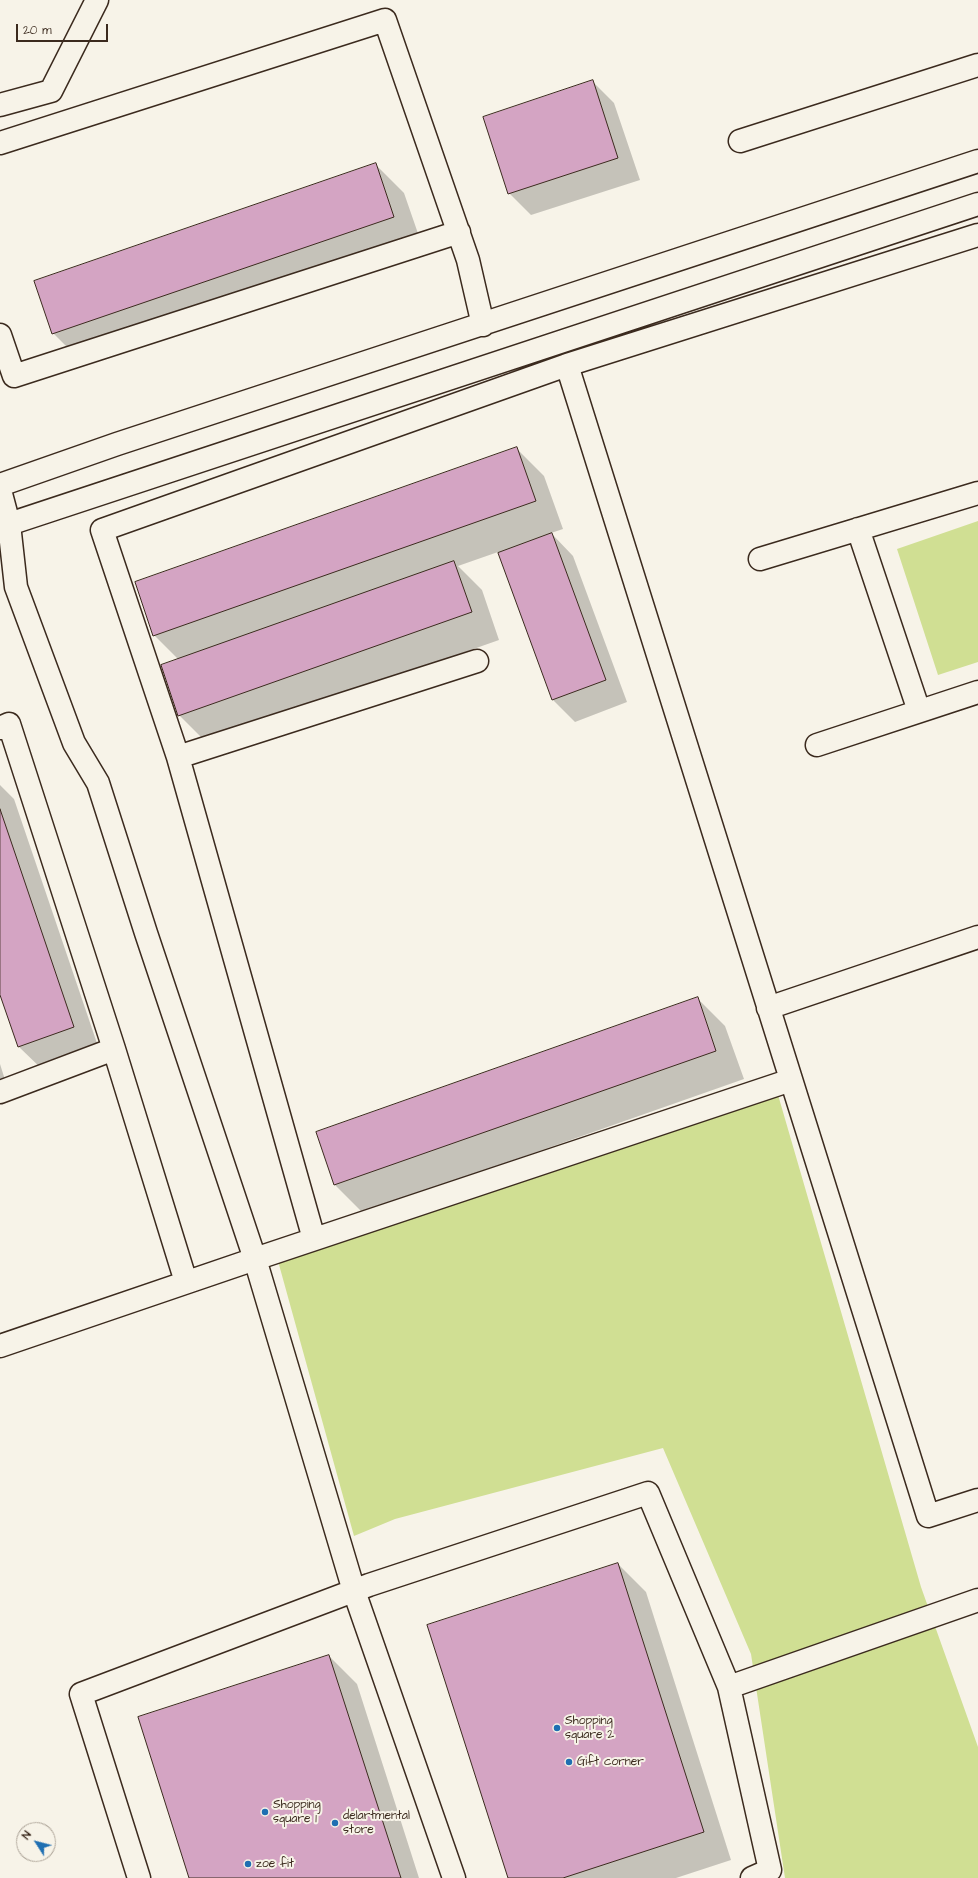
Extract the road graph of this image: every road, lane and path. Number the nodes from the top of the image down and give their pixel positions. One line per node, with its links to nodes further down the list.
1 (97, 0): 3 (street)
2 (978, 65): 4 (street)
3 (0, 105)
4 (740, 141)
5 (0, 143): 8 (street)
6 (978, 161): 10 (street)
7 (978, 204): 16 (street)
8 (459, 232): 10 (street); 11 (street)
9 (977, 239): 12 (street)
10 (483, 325): 13 (street)
11 (0, 335)
12 (567, 365): 24 (street); 26 (street)
13 (0, 485)
14 (0, 490): 16 (street)
15 (978, 493): 17 (street)
16 (5, 526): 31 (street)
17 (858, 529): 18 (street); 21 (street)
18 (760, 558)
19 (477, 661): 24 (street)
20 (978, 692): 21 (street)
21 (919, 711): 23 (street)
22 (0, 728): 27 (street)
23 (817, 745)
24 (178, 757): 30 (street)
25 (978, 937): 26 (street)
26 (768, 1008): 28 (street)
27 (114, 1049): 29 (street); 32 (street)
28 (791, 1080): 30 (street); 34 (street)
29 (0, 1092)
30 (314, 1239): 31 (street)
31 (255, 1258): 32 (street); 35 (street)
32 (186, 1282): 33 (street)
33 (0, 1346)
34 (978, 1500)
35 (354, 1591): 37 (street); 38 (street); 39 (street)
36 (978, 1600): 37 (street)
37 (729, 1687): 40 (street)
38 (132, 1876)
39 (454, 1878)
40 (752, 1878)

